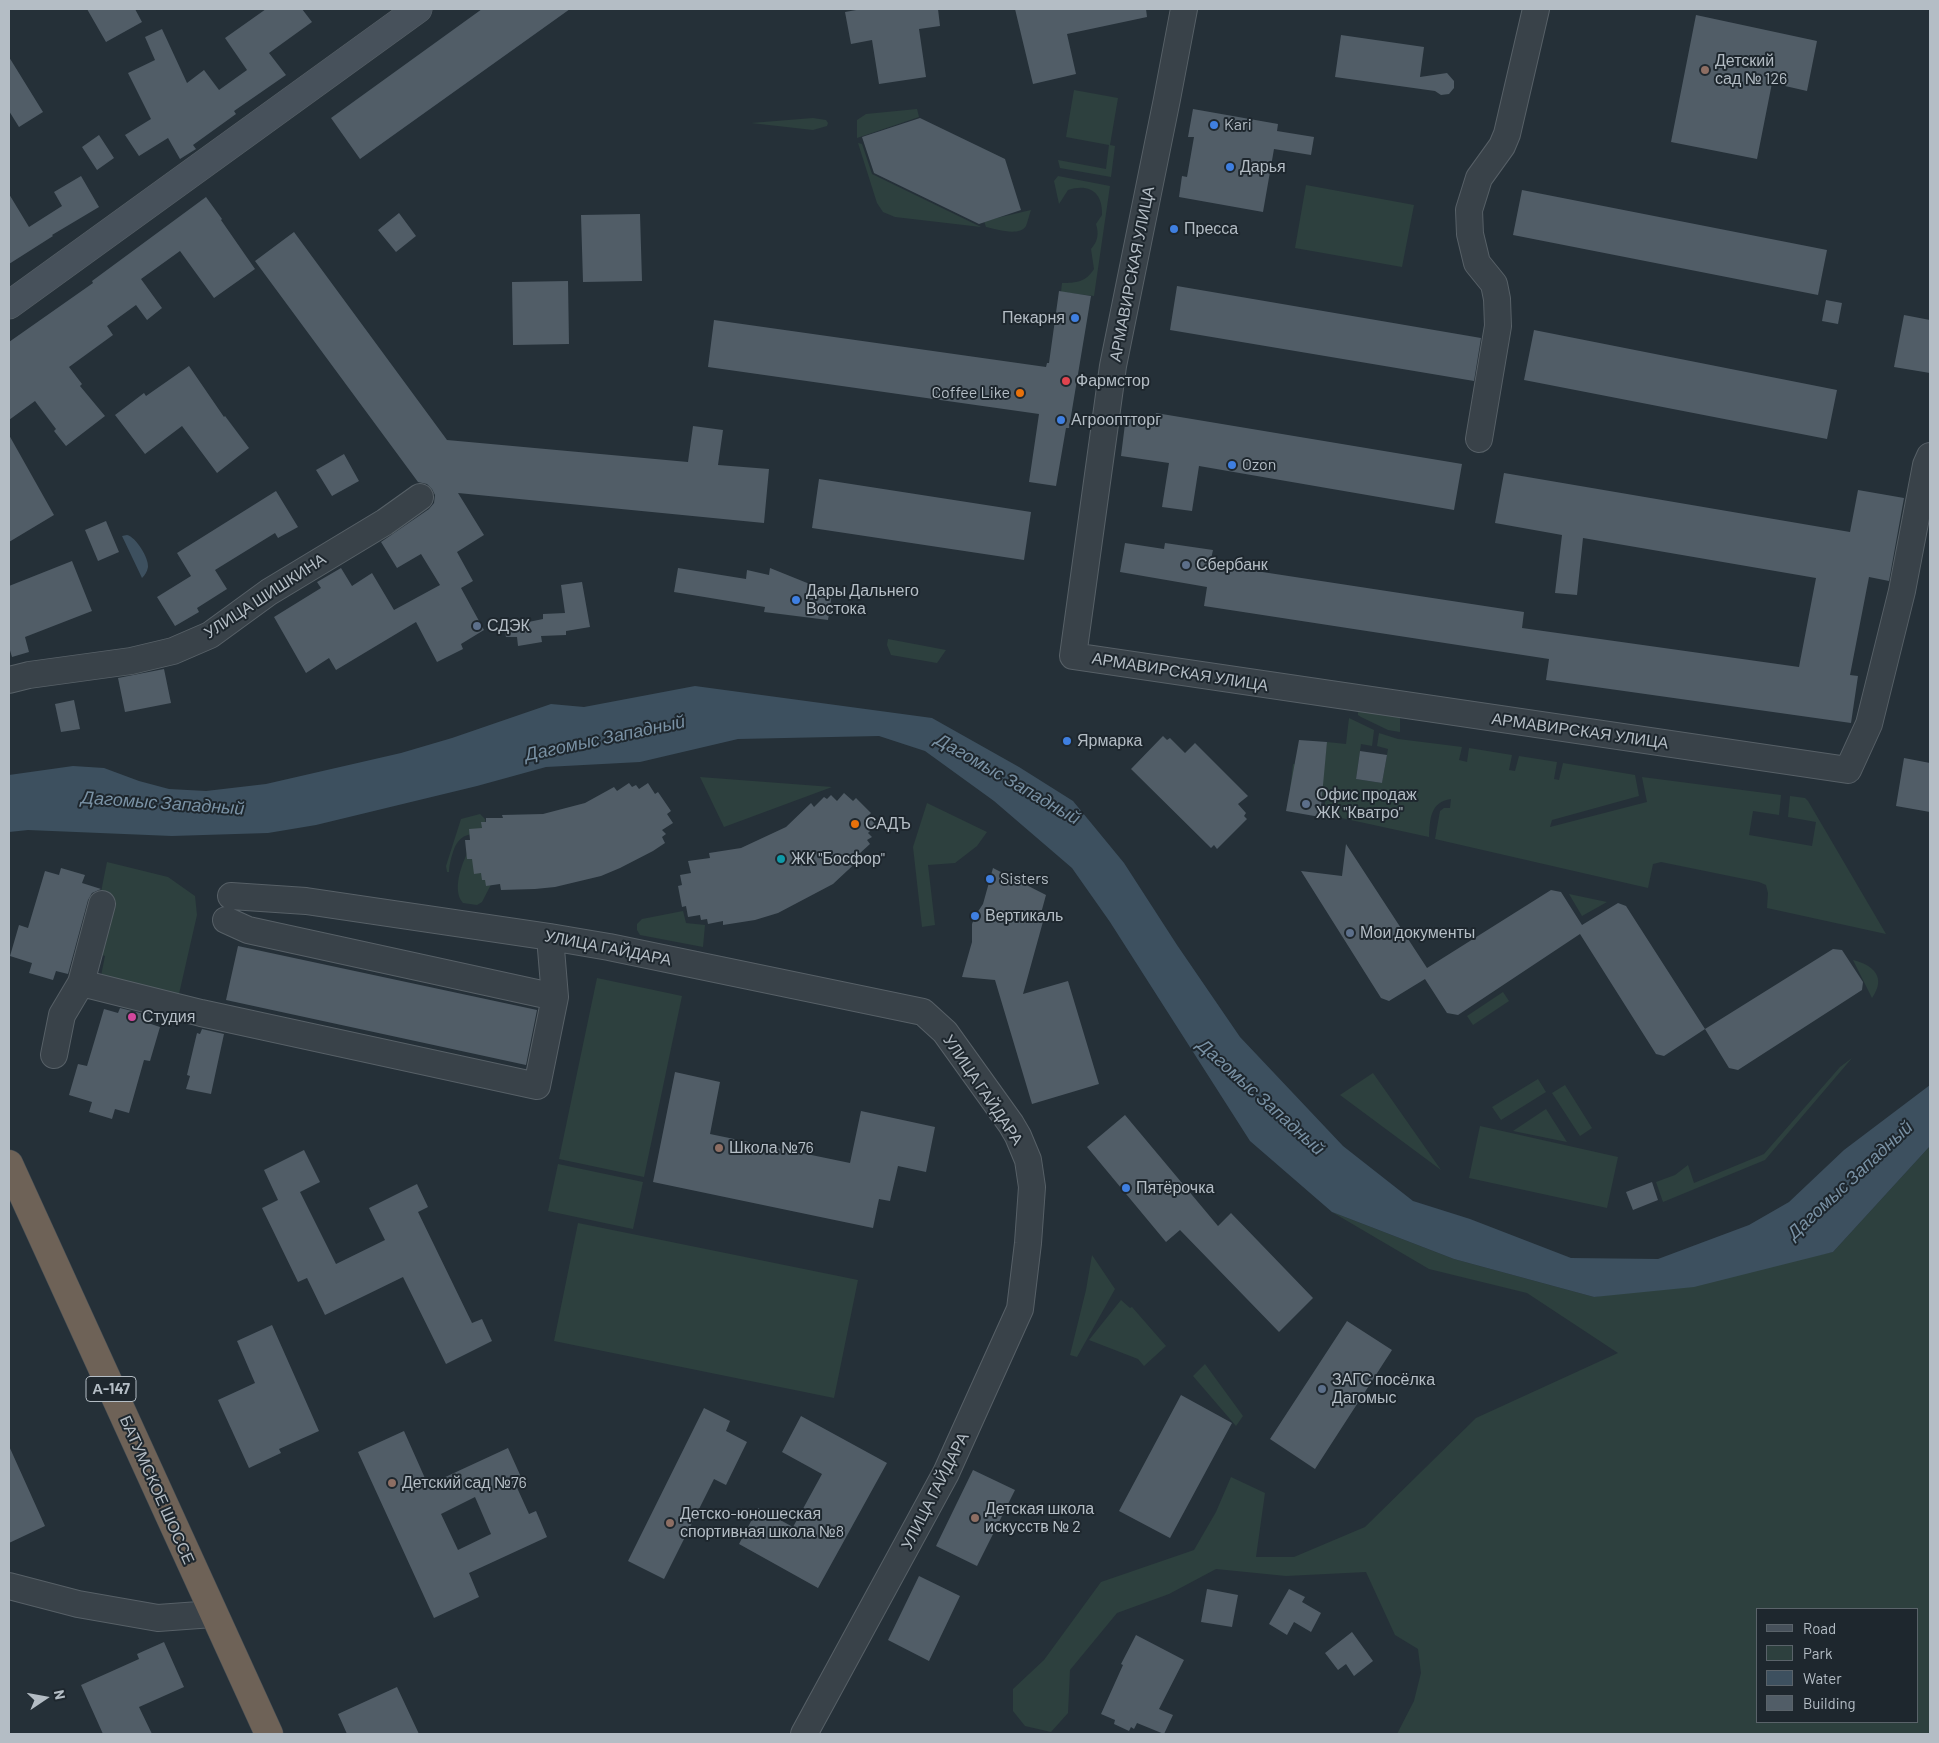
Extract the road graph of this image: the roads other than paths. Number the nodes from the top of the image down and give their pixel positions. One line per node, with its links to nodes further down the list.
1 (418, 9): 4 (main road)
2 (1184, 9): 6 (street, АРМАВИРСКАЯ УЛИЦА)
3 (1536, 9): 5 (street)
4 (9, 305)
5 (1479, 439)
6 (1930, 456)
7 (420, 497): 8 (street, УЛИЦА ШИШКИНА)
8 (9, 680)
9 (102, 904): 11 (street)
10 (550, 937): 12 (street); 12 (street, УЛИЦА ГАЙДАРА); 18 (street, УЛИЦА ГАЙДАРА)
11 (81, 983): 12 (street); 13 (street)
12 (555, 997)
13 (54, 1055)
14 (9, 1164): 16 (highway, БАТУМСКОЕ ШОССЕ / А-147)
15 (9, 1586): 16 (street)
16 (213, 1614): 17 (highway, БАТУМСКОЕ ШОССЕ / А-147)
17 (269, 1734)
18 (804, 1734)

